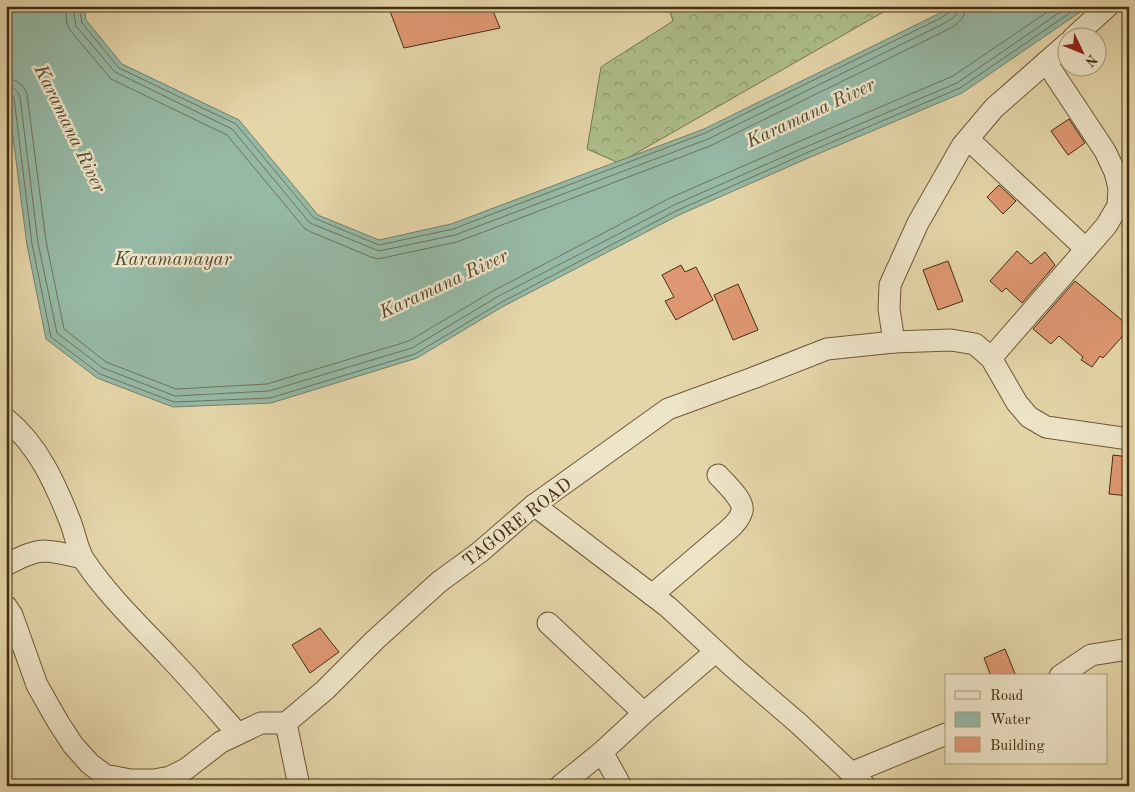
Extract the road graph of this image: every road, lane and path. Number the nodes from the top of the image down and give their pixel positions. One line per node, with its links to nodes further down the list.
1 (1108, 6): 2 (street)
2 (1084, 28)
3 (1058, 51): 4 (street)
4 (1046, 62): 5 (street); 6 (street)
5 (968, 139): 7 (street); 8 (street)
6 (1123, 209): 7 (street)
7 (1086, 249): 9 (street)
8 (894, 342): 9 (street, TAGORE ROAD); 13 (street, TAGORE ROAD)
9 (991, 358): 11 (street, TAGORE ROAD)
10 (6, 419): 14 (street)
11 (1129, 439)
12 (718, 475): 16 (street)
13 (534, 505): 16 (street); 23 (street, TAGORE ROAD)
14 (82, 558): 15 (street); 24 (street)
15 (6, 565)
16 (652, 595): 20 (street)
17 (6, 606): 24 (street)
18 (548, 624): 22 (street)
19 (1129, 649): 21 (street)
20 (716, 652): 22 (street); 27 (street)
21 (1062, 674)
22 (644, 713): 26 (street)
23 (286, 723): 24 (street); 28 (street)
24 (238, 734)
25 (945, 735): 27 (street)
26 (602, 752): 29 (street); 30 (street)
27 (858, 779)
28 (299, 786)
29 (560, 786)
30 (621, 786)

